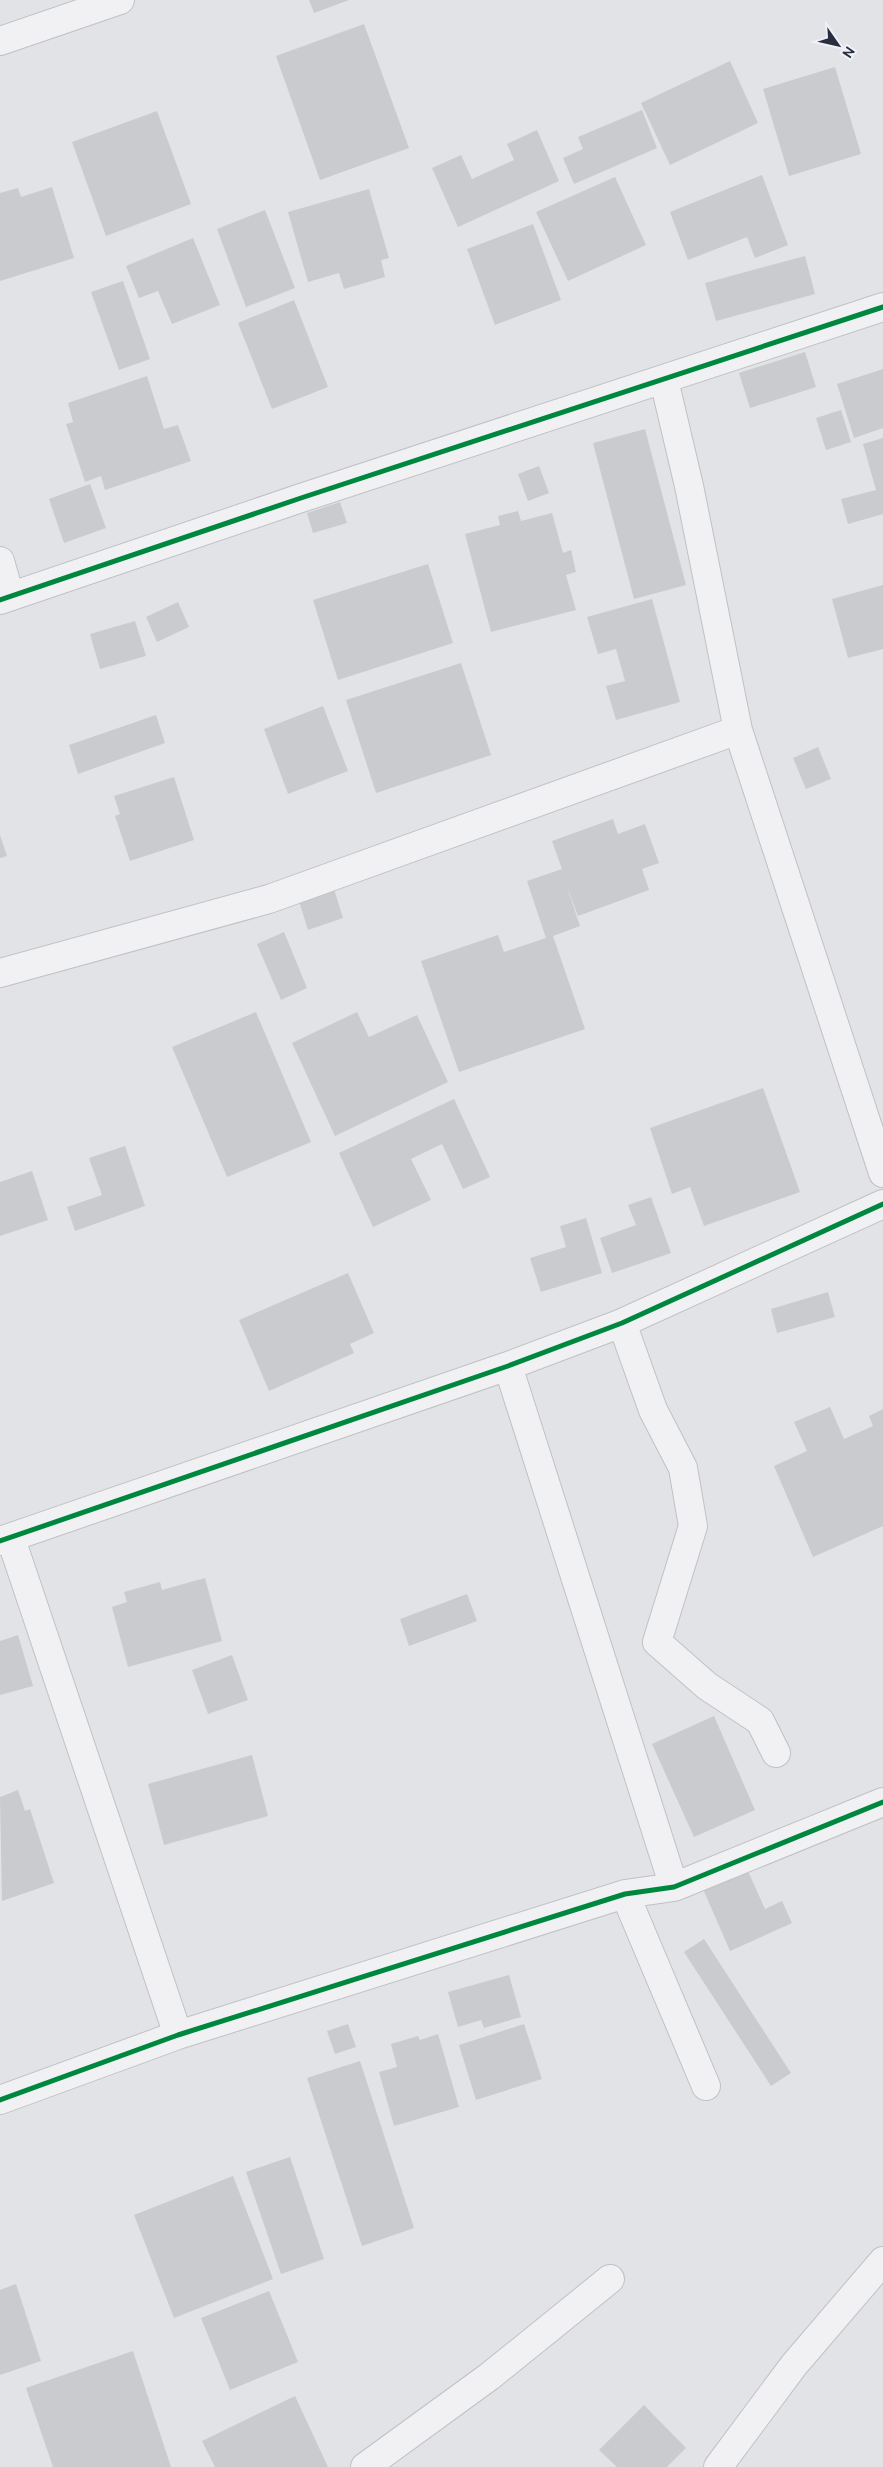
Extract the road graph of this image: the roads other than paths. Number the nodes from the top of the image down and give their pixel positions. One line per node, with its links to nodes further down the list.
1 (120, 0): 2 (street)
2 (0, 41)
3 (883, 307): 4 (street)
4 (664, 380): 6 (street); 7 (street)
5 (0, 561): 6 (street)
6 (5, 598)
7 (738, 730): 8 (street); 9 (street)
8 (0, 973)
9 (883, 1173)
10 (883, 1204): 11 (street)
11 (622, 1323): 12 (street); 14 (street)
12 (508, 1366): 13 (street); 16 (street)
13 (6, 1540): 18 (street)
14 (776, 1753)
15 (883, 1802): 16 (street)
16 (674, 1887): 17 (street)
17 (625, 1894): 18 (street); 19 (street)
18 (178, 2035): 20 (street)
19 (706, 2086)
20 (0, 2100)
21 (883, 2260): 24 (street)
22 (610, 2280): 23 (street)
23 (365, 2467)
24 (718, 2467)

